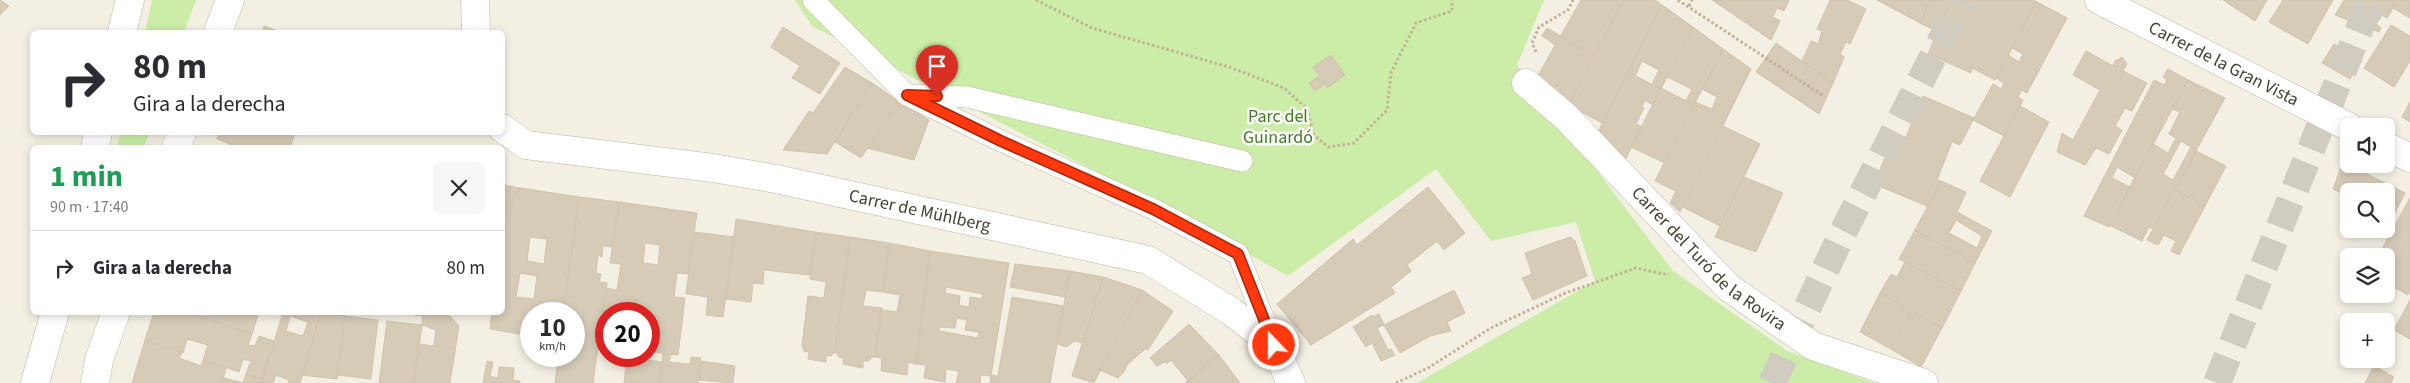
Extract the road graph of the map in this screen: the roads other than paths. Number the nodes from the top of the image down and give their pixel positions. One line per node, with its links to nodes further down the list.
1 (130, 0): 6 (street)
2 (230, 0): 7 (street)
3 (475, 0): 8 (street)
4 (812, 0): 10 (lane)
5 (2099, 0): 11 (street, Carrer de la Gran Vista)
6 (122, 30)
7 (219, 30)
8 (476, 30)
9 (1533, 72): 22 (street, Carrer del Turó de la Rovira)
10 (907, 95): 15 (lane); 18 (lane)
11 (2340, 122)
12 (505, 130): 18 (street, Carrer de Mühlberg)
13 (2395, 150): 14 (street)
14 (2410, 158)
15 (1242, 161)
16 (54, 315): 19 (street)
17 (115, 315): 20 (street)
18 (1274, 345): 21 (street, Carrer de Mühlberg)
19 (36, 383)
20 (95, 383)
21 (1291, 383)
22 (1924, 383)

